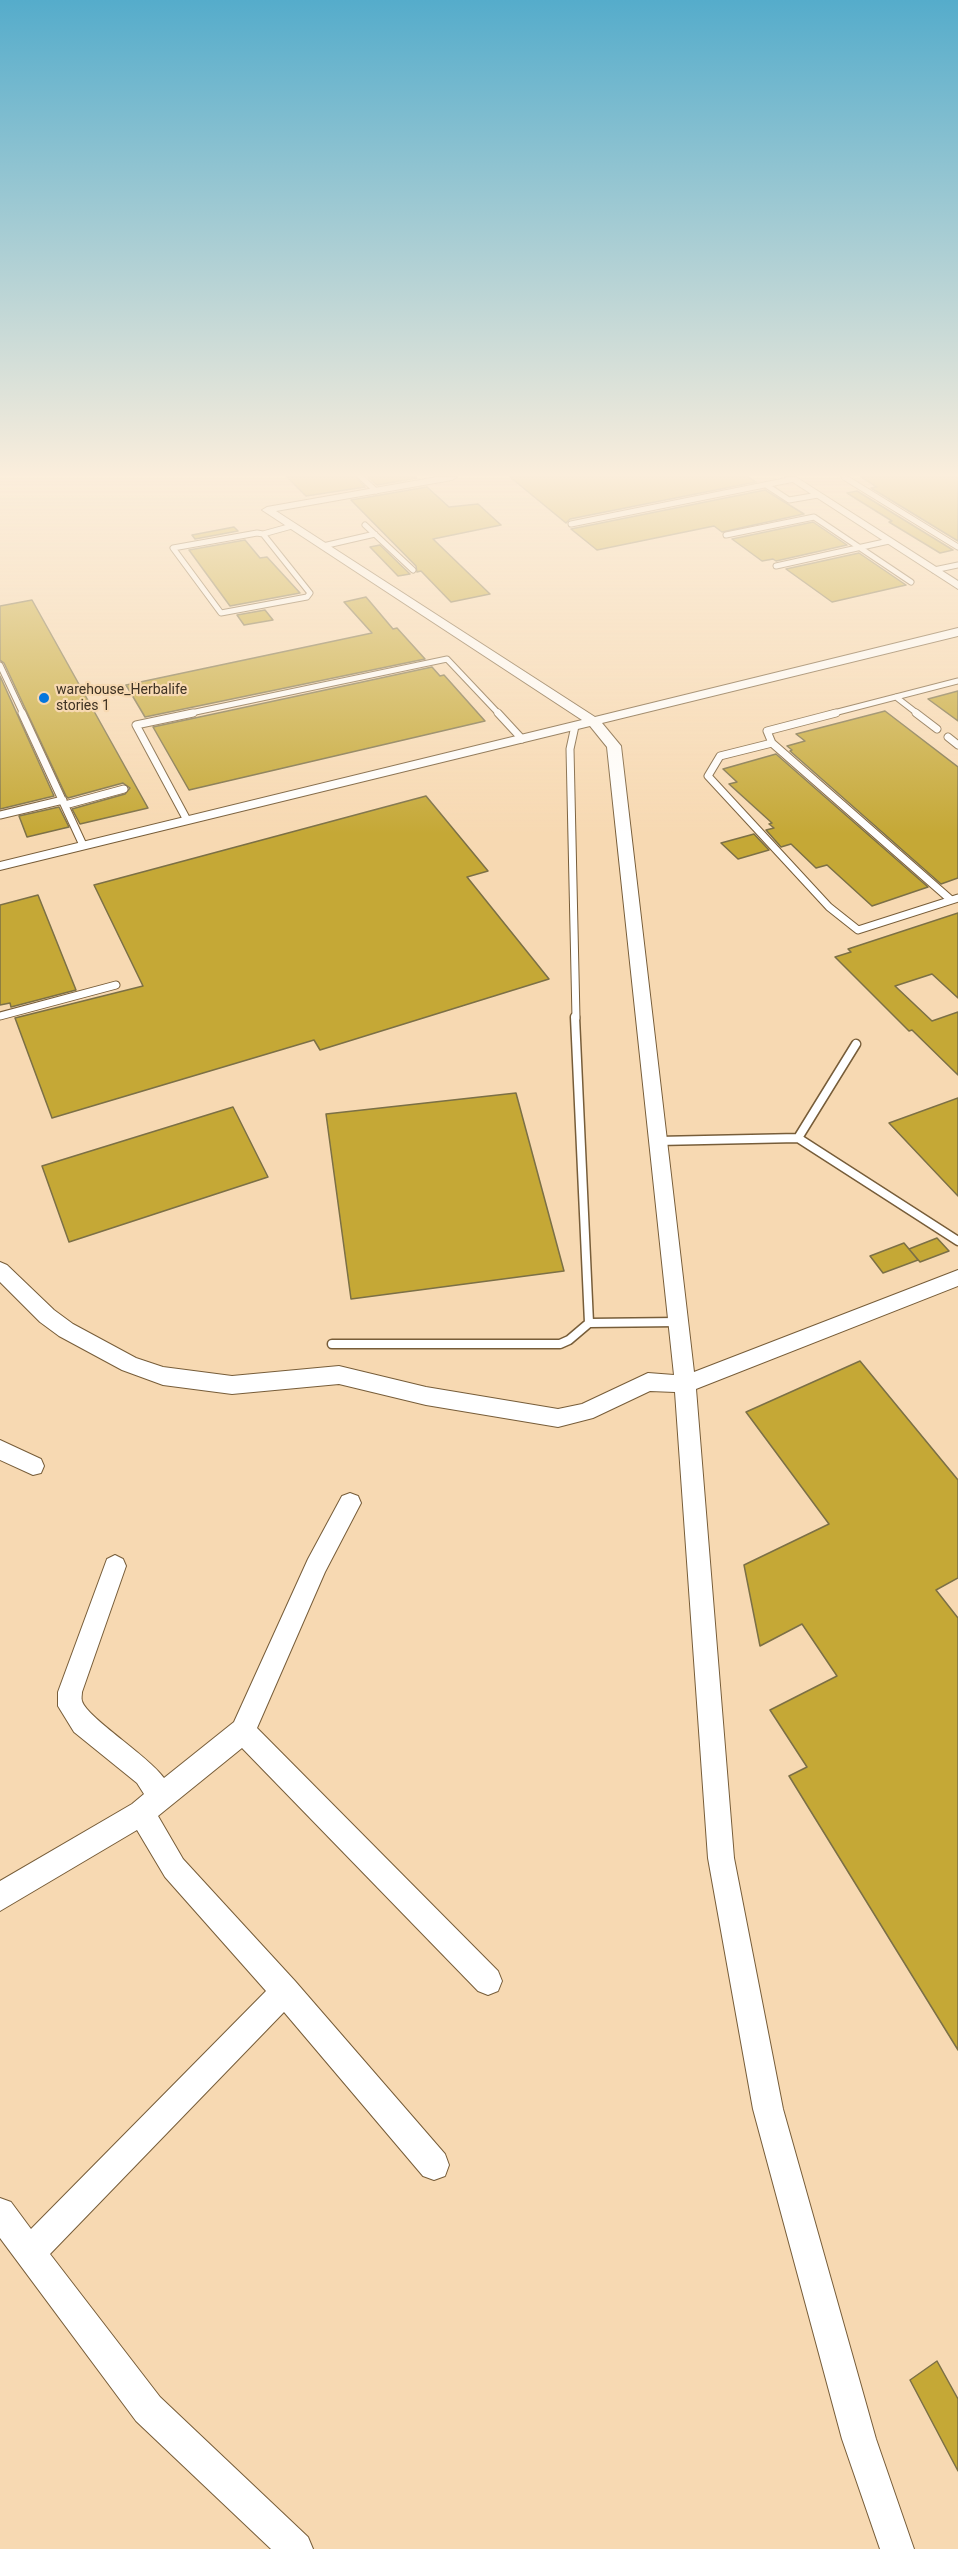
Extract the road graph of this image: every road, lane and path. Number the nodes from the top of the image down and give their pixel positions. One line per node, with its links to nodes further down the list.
1 (208, 596): 2 (lane)
2 (304, 596)
3 (397, 596): 8 (street)
4 (958, 632): 8 (street)
5 (0, 664): 15 (lane)
6 (958, 681): 7 (lane)
7 (896, 698): 9 (lane); 12 (lane)
8 (584, 723): 11 (street); 25 (street); 30 (lane)
9 (937, 729)
10 (948, 737): 13 (lane)
11 (522, 739): 17 (street); 17 (lane)
12 (772, 743): 20 (lane); 20 (lane)
13 (958, 745)
14 (124, 789): 15 (lane)
15 (64, 802): 16 (lane); 18 (lane)
16 (0, 814)
17 (187, 820): 18 (street)
18 (84, 845): 19 (street)
19 (0, 866)
20 (955, 899)
21 (116, 985): 22 (lane)
22 (0, 1016)
23 (856, 1044): 24 (lane)
24 (798, 1138): 25 (lane); 26 (lane)
25 (658, 1141): 29 (street)
26 (958, 1241)
27 (0, 1270): 32 (street)
28 (958, 1278): 32 (street)
29 (678, 1322): 30 (lane); 32 (street)
30 (589, 1323): 31 (lane)
31 (332, 1344)
32 (685, 1384): 46 (street)
33 (0, 1449): 34 (street)
34 (33, 1466)
35 (351, 1503): 37 (street)
36 (115, 1566): 38 (street)
37 (243, 1731): 38 (street); 40 (street)
38 (152, 1805): 39 (street); 41 (street)
39 (0, 1898)
40 (488, 1981)
41 (285, 1991): 42 (street); 44 (street)
42 (434, 2165)
43 (0, 2213): 44 (street)
44 (29, 2253): 45 (street)
45 (296, 2549)
46 (897, 2549)

